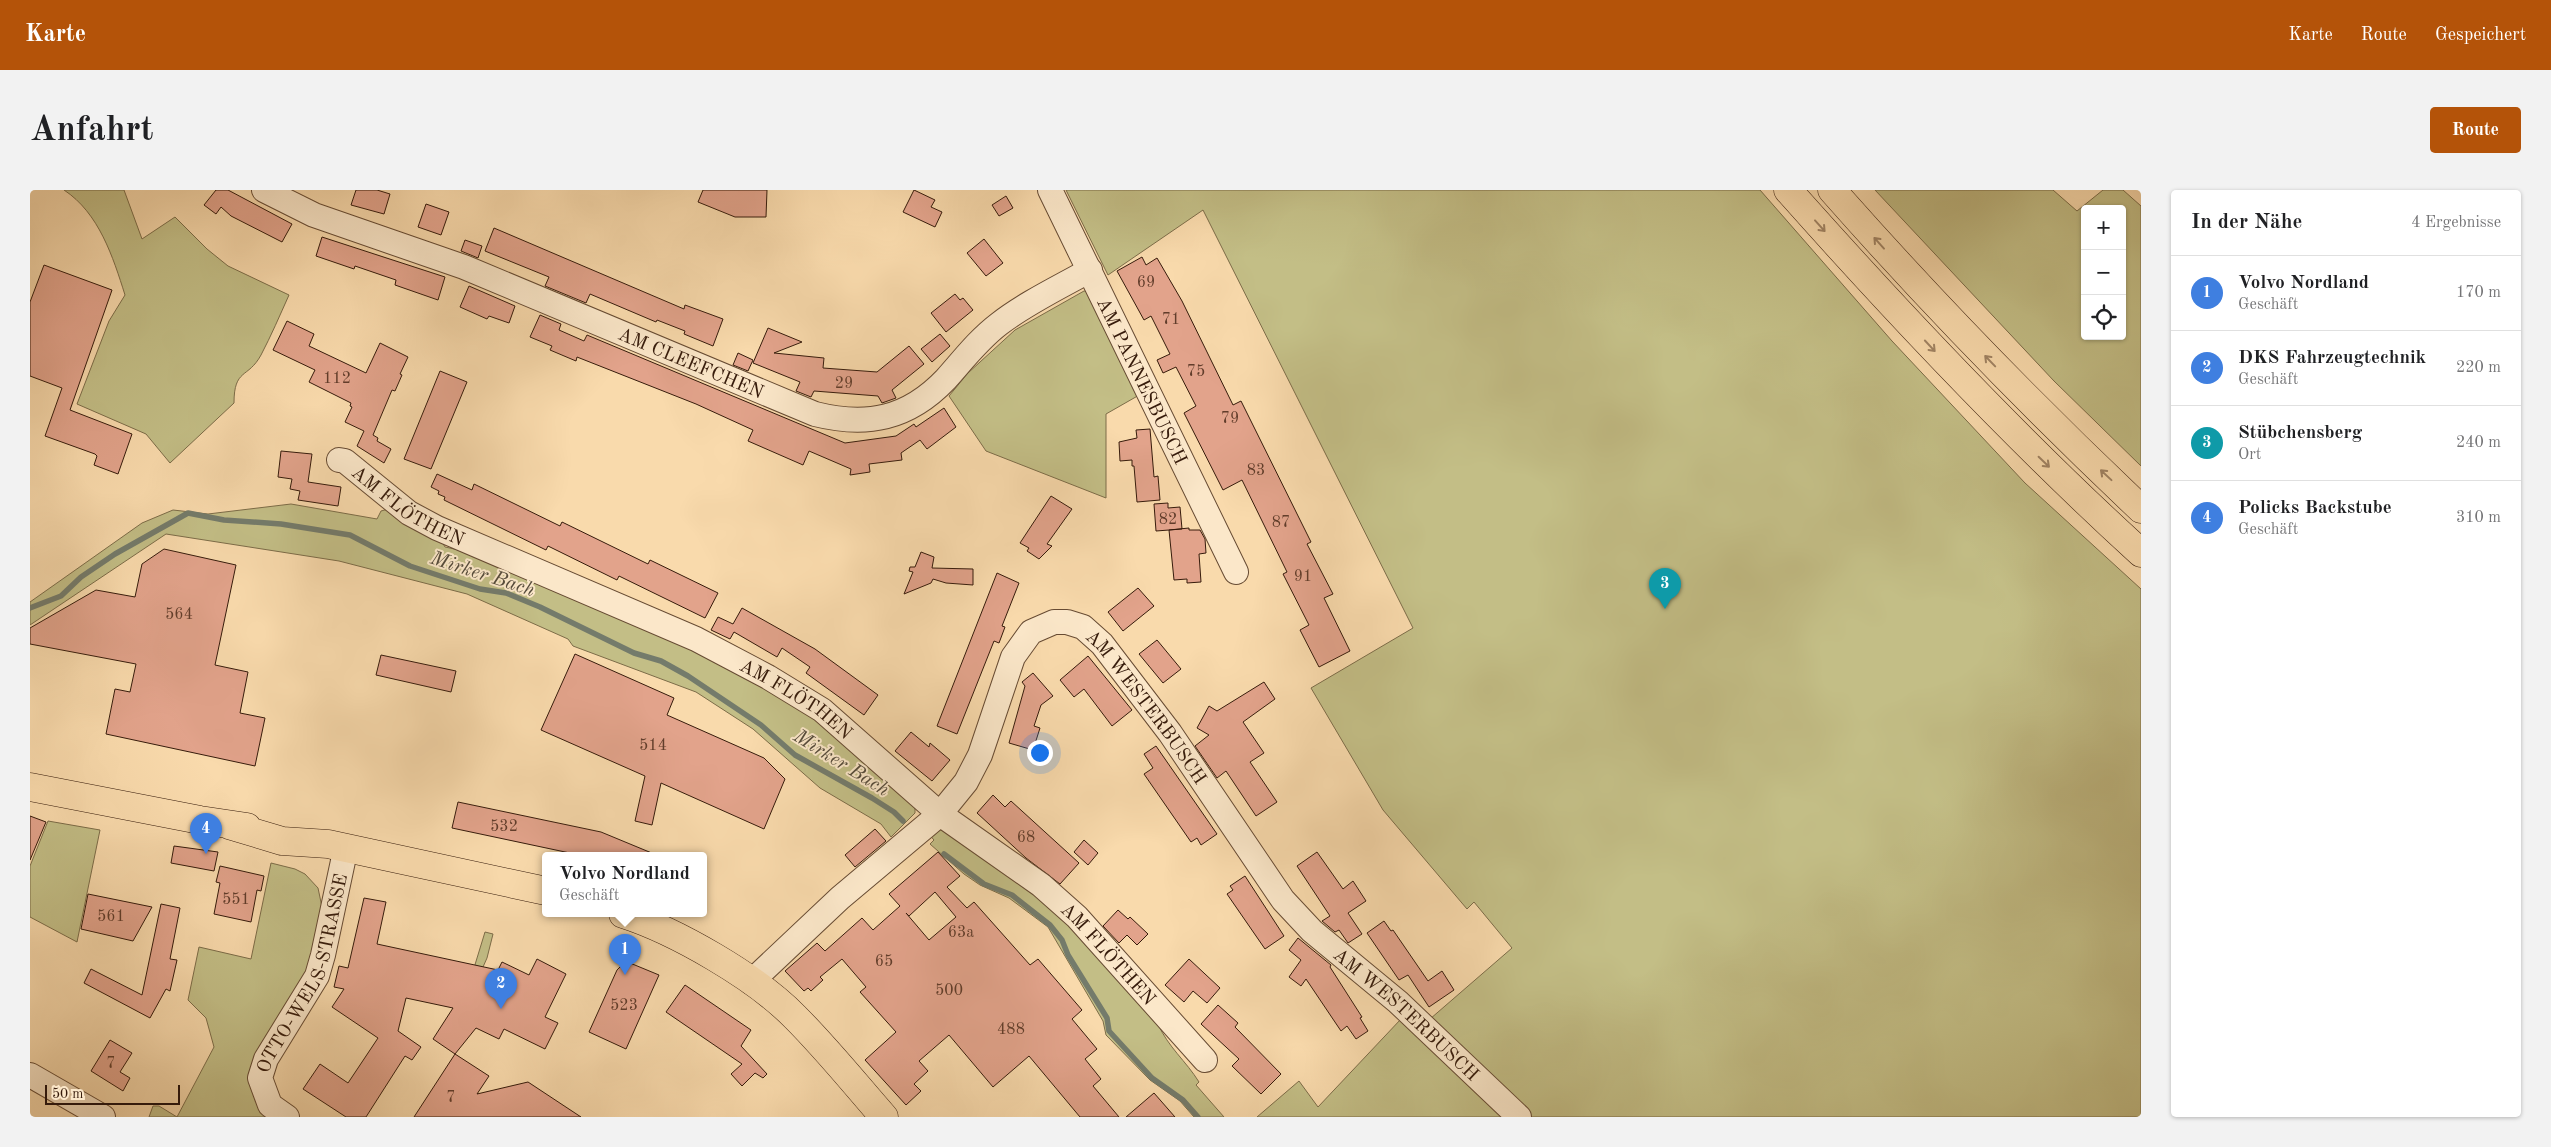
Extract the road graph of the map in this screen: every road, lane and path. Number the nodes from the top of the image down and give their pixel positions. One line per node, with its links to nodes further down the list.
1 (264, 190): 5 (street, AM CLEEFCHEN)
2 (1050, 190): 5 (street, AM PANNESBUSCH)
3 (1788, 190): 8 (main road, one-way to 8)
4 (1832, 190): 7 (main road, one-way to 4)
5 (1090, 270): 9 (street, AM PANNESBUSCH)
6 (339, 460): 11 (street, AM FLÖTHEN)
7 (2141, 509)
8 (2141, 553)
9 (1236, 572)
10 (30, 787): 12 (main road)
11 (940, 814): 15 (street, AM WESTERBUSCH); 16 (street, AM FLÖTHEN); 21 (street, AM WESTERBUSCH)
12 (337, 846): 13 (main road); 19 (street, OTTO-WELS-STRASSE)
13 (542, 890)
14 (632, 917): 15 (main road)
15 (750, 982): 20 (main road)
16 (1205, 1060)
17 (30, 1075): 18 (street)
18 (103, 1117)
19 (287, 1117)
20 (884, 1117)
21 (1519, 1117)

